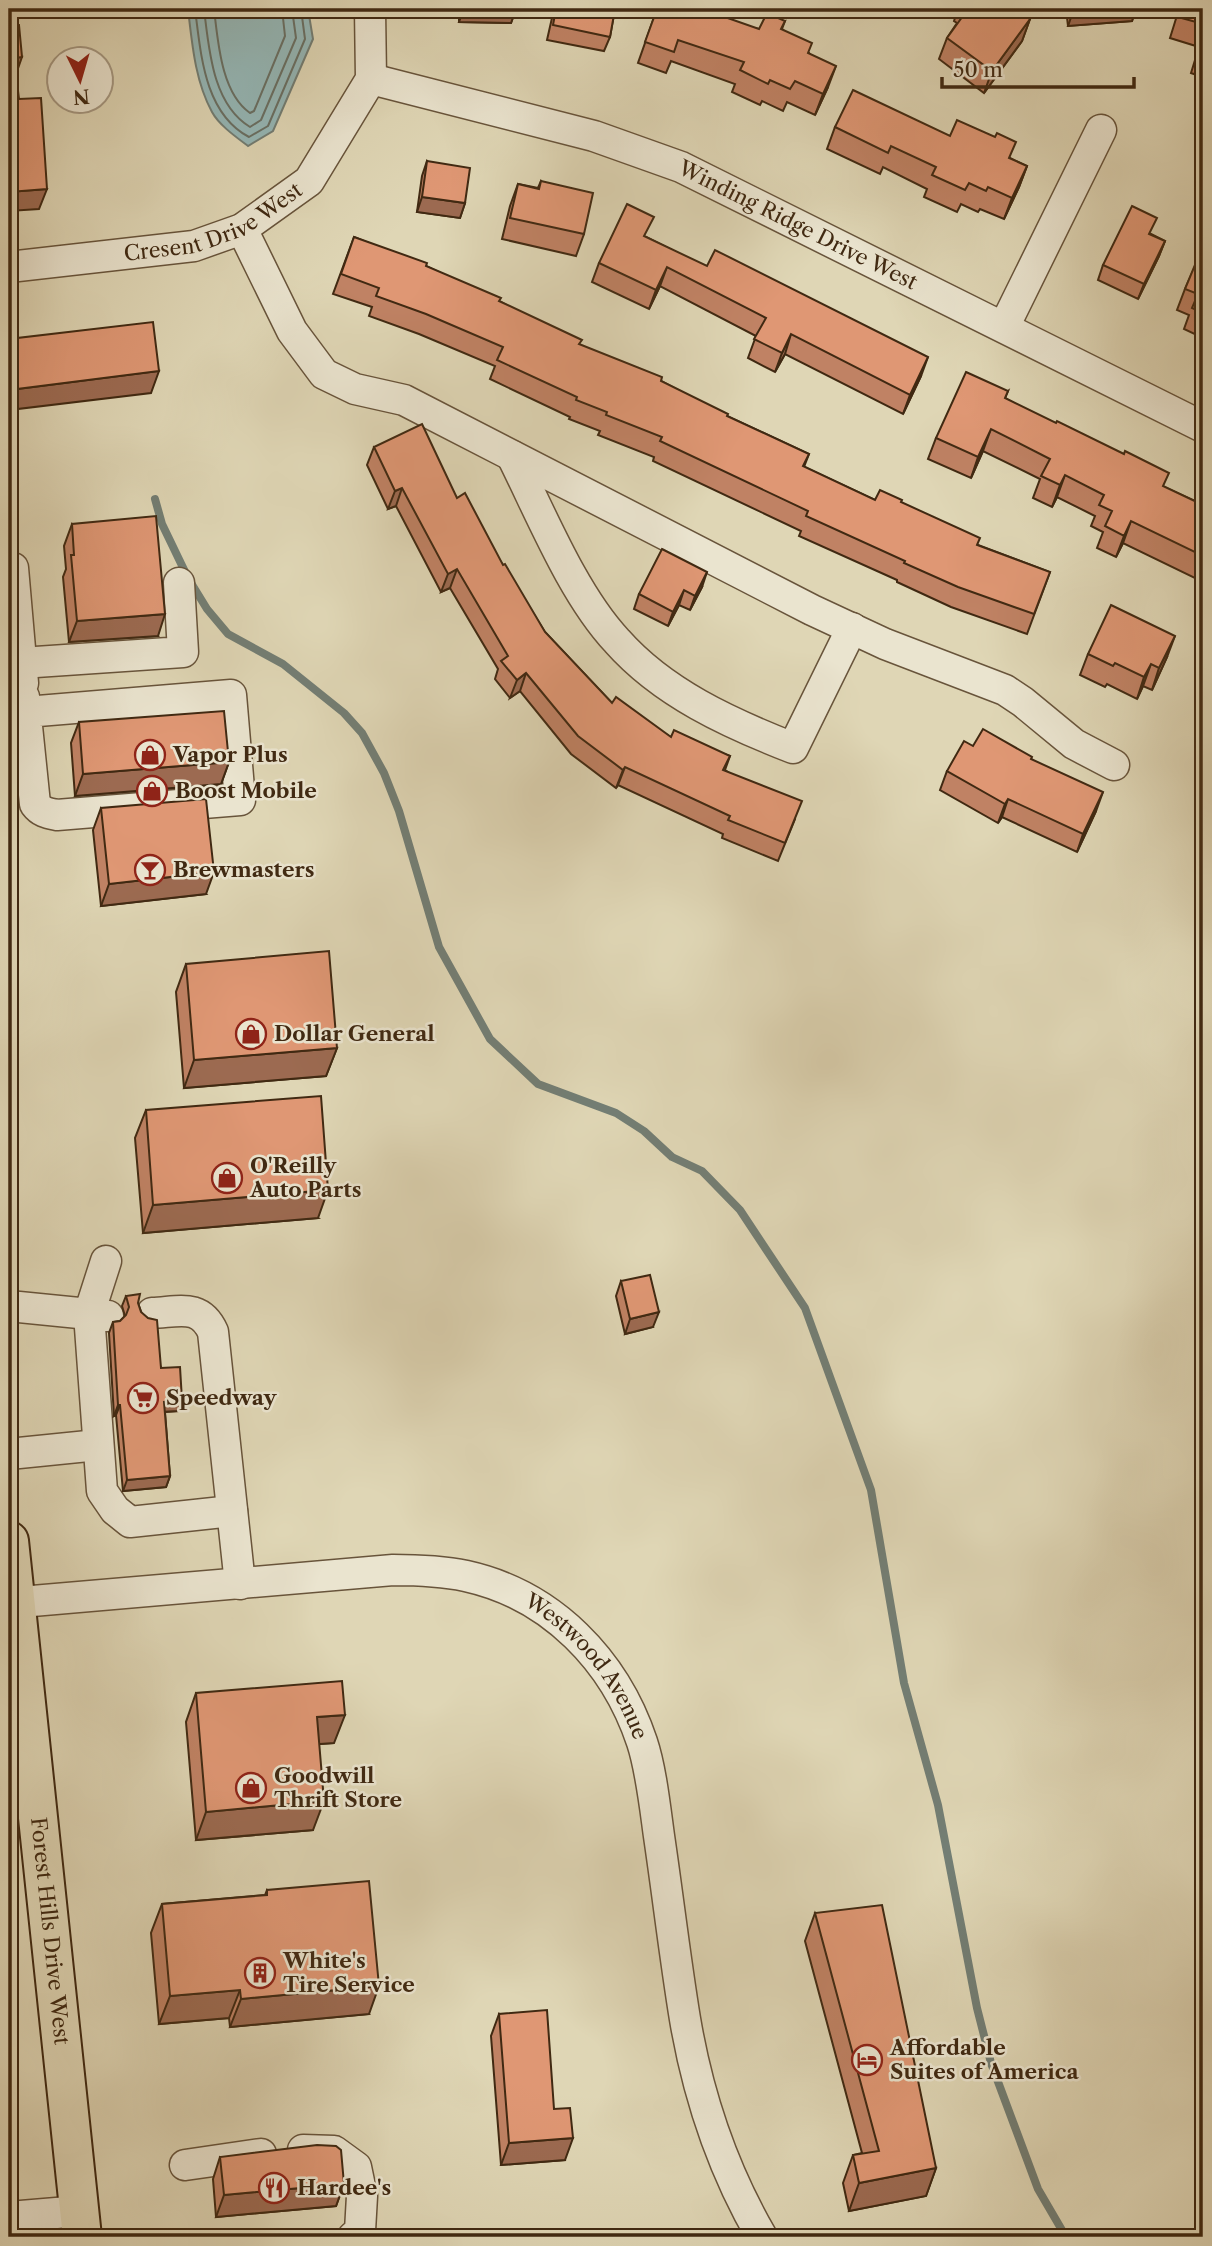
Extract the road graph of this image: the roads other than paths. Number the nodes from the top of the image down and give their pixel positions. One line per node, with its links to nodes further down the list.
1 (370, 9): 2 (street)
2 (370, 79): 4 (street, Cresent Drive West); 6 (street, Winding Ridge Drive West)
3 (1101, 130): 6 (street)
4 (242, 229): 5 (street, Cresent Drive West); 8 (street)
5 (9, 267)
6 (1004, 327): 7 (street, Winding Ridge Drive West)
7 (1203, 427)
8 (512, 456): 11 (street); 11 (street)
9 (13, 568): 12 (street)
10 (179, 583): 12 (street)
11 (852, 628): 14 (street)
12 (21, 663): 13 (street)
13 (20, 702): 13 (street)
14 (1114, 765)
15 (106, 1261): 18 (street)
16 (9, 1306): 18 (street)
17 (152, 1313): 21 (street)
18 (98, 1315): 19 (street)
19 (98, 1445): 20 (street); 21 (street)
20 (9, 1454)
21 (232, 1511): 23 (street)
22 (9, 1541): 24 (main road, Forest Hills Drive West)
23 (240, 1584): 24 (street, Westwood Avenue); 29 (street, Westwood Avenue)
24 (12, 1602): 27 (main road, Forest Hills Drive West)
25 (185, 2165): 28 (street)
26 (9, 2217): 27 (street)
27 (81, 2224)
28 (353, 2237)
29 (762, 2237)

